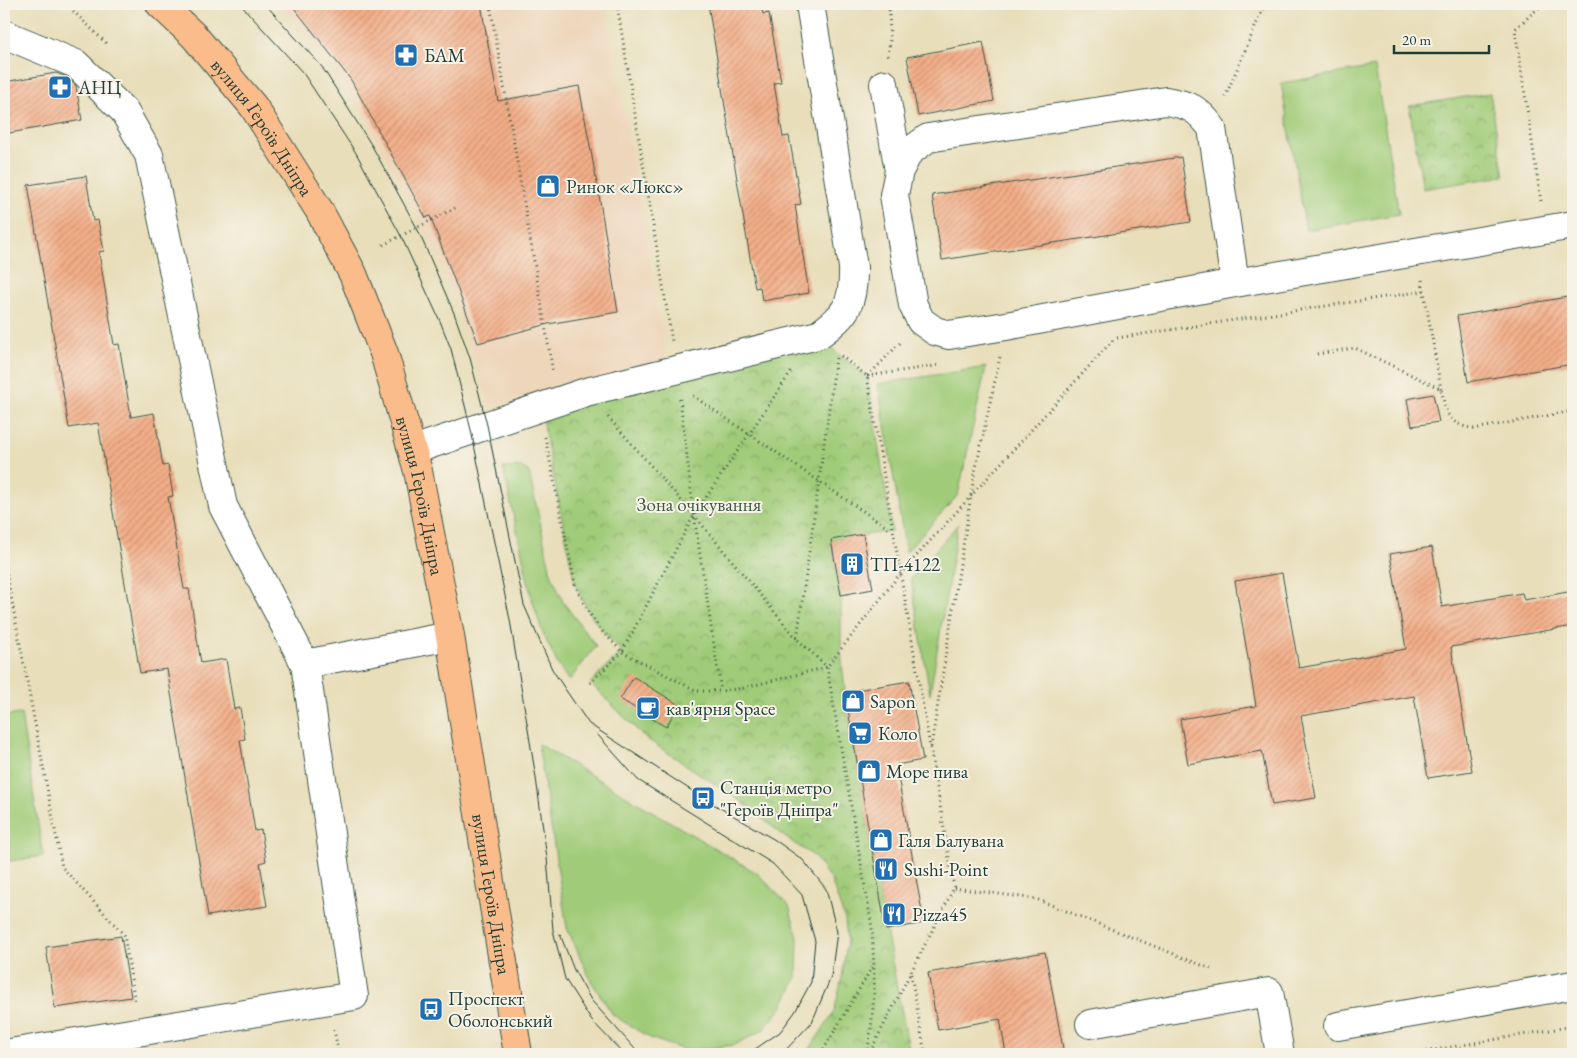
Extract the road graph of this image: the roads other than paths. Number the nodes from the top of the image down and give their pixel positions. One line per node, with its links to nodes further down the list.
1 (160, 4): 8 (main road, вулиця Героїв Дніпра)
2 (810, 4): 8 (lane)
3 (4, 34): 10 (lane)
4 (884, 84): 5 (lane)
5 (899, 171): 7 (lane); 7 (lane)
6 (1573, 226): 7 (lane)
7 (1235, 283)
8 (413, 450): 9 (main road, вулиця Героїв Дніпра)
9 (450, 636): 10 (lane); 15 (main road, вулиця Героїв Дніпра)
10 (305, 664): 14 (lane)
11 (1573, 985): 13 (lane)
12 (1090, 1024): 16 (lane)
13 (1338, 1026)
14 (4, 1054)
15 (518, 1054)
16 (1280, 1054)

